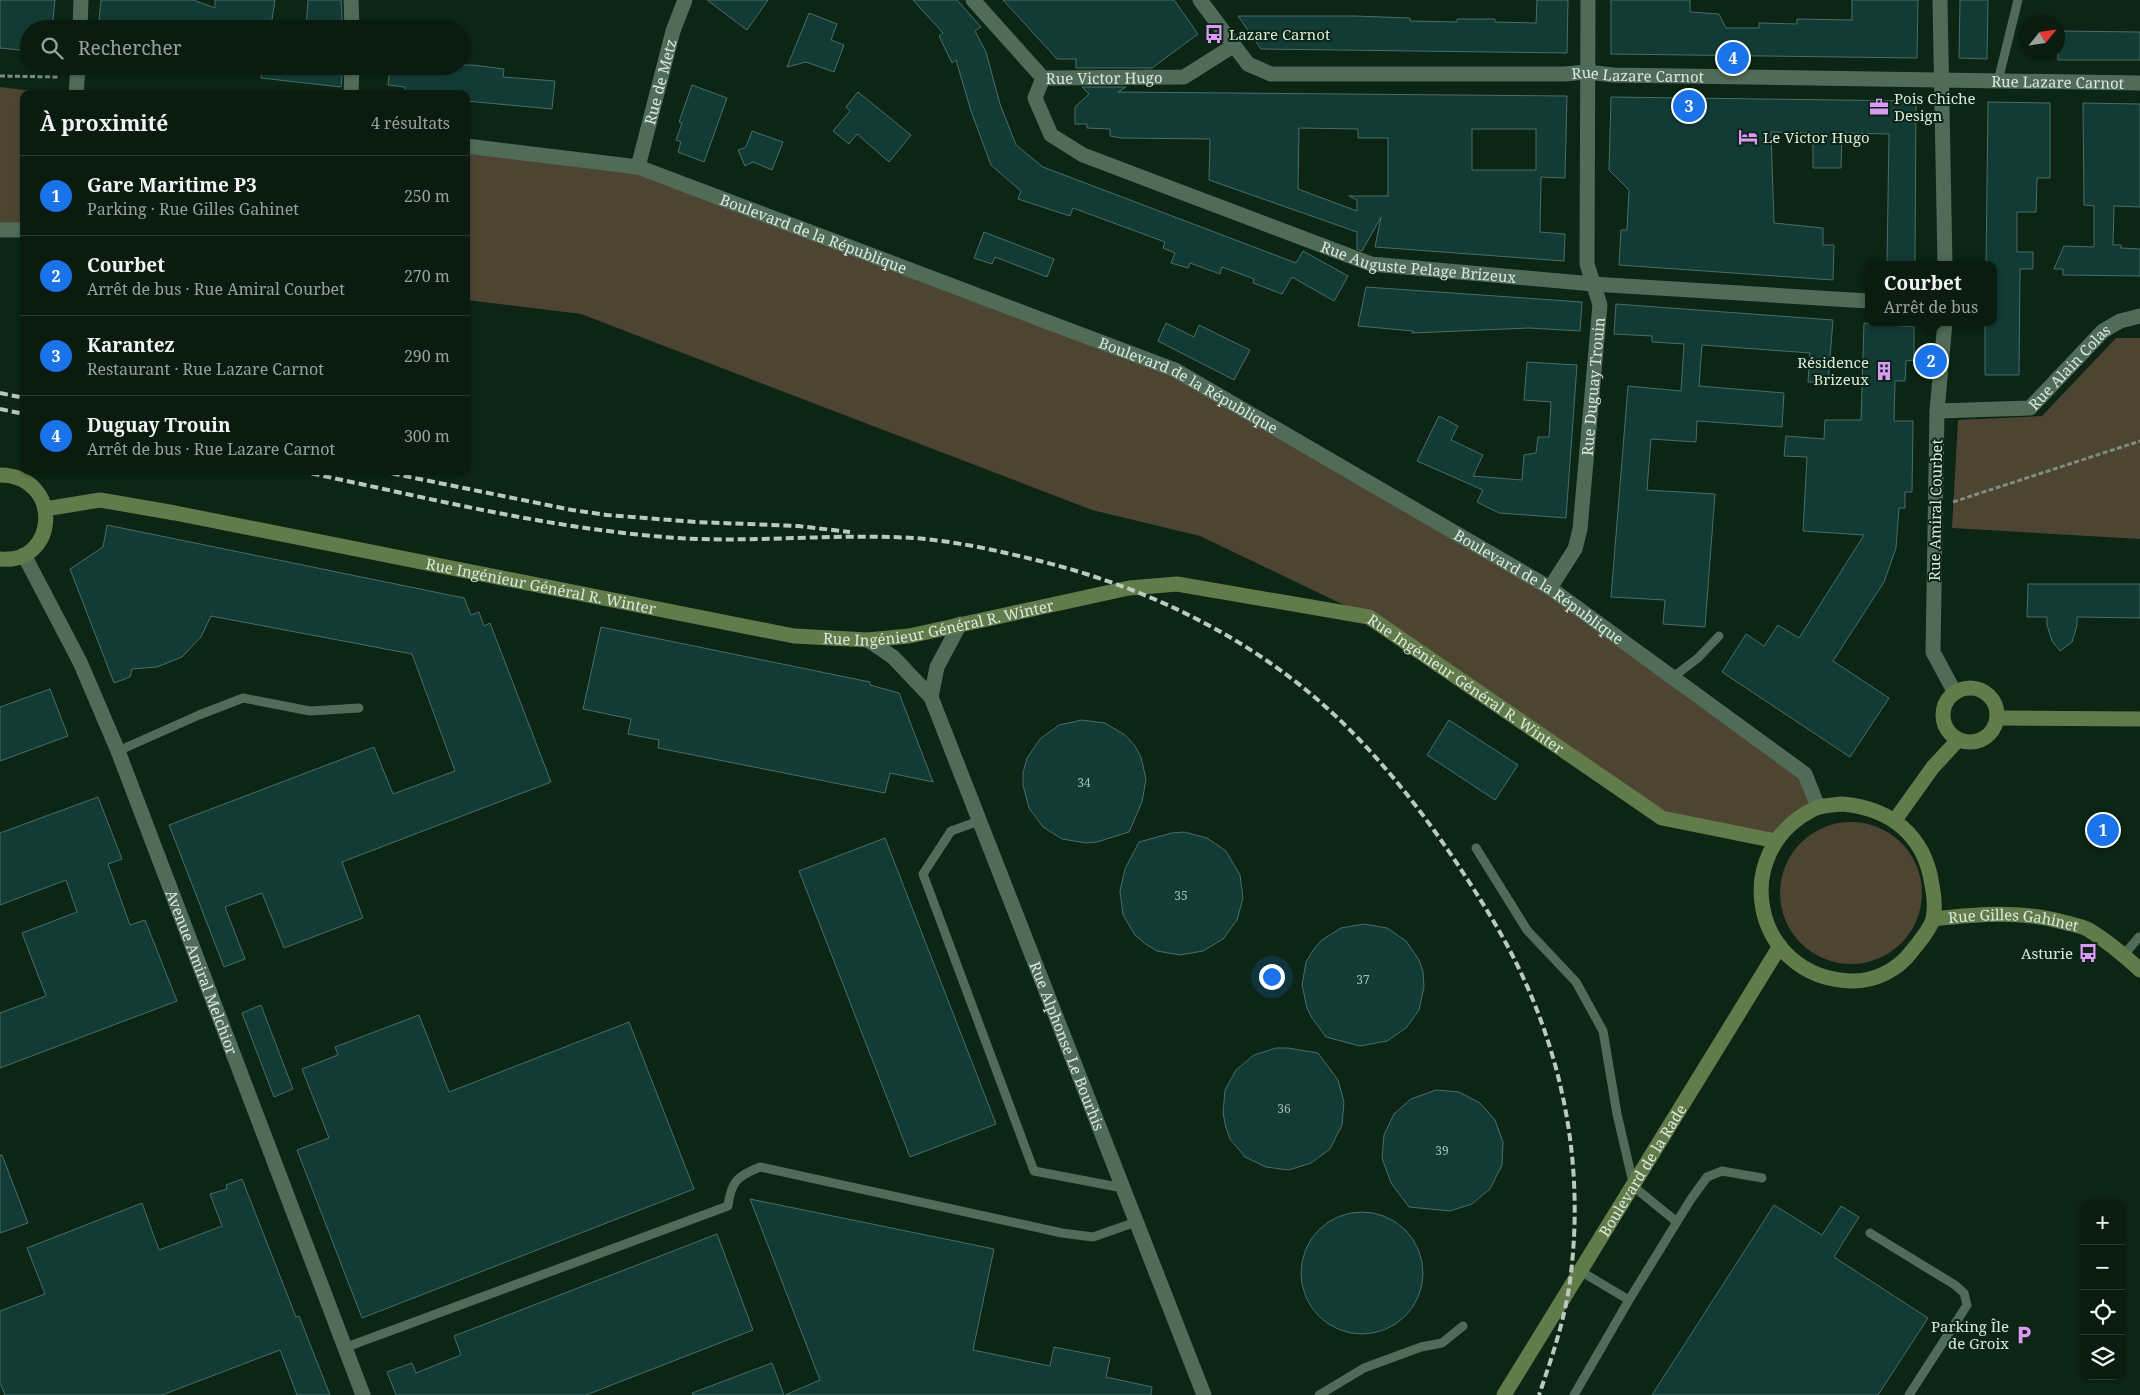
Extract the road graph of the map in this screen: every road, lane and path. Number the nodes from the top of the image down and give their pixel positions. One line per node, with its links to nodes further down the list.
1 (82, 0): 9 (street)
2 (352, 0): 10 (street)
3 (686, 0): 22 (street, Rue de Metz)
4 (973, 0): 15 (street, Rue Victor Hugo)
5 (1200, 0): 11 (street, Rue Lazare Carnot)
6 (1588, 0): 12 (street, Rue Duguay Trouin)
7 (1940, 0): 17 (street)
8 (2018, 0): 18 (lane)
9 (81, 20)
10 (352, 20)
11 (1233, 46): 12 (street, Rue Lazare Carnot); 15 (street, Rue Victor Hugo)
12 (1587, 72): 17 (street, Rue Lazare Carnot); 26 (street, Rue Duguay Trouin)
13 (352, 75): 20 (street)
14 (0, 76): 16 (path)
15 (1043, 78): 26 (street, Rue Auguste Pelage Brizeux)
16 (77, 80)
17 (1940, 80): 18 (street, Rue Lazare Carnot); 25 (street)
18 (1998, 81): 19 (street, Rue Lazare Carnot)
19 (2140, 83)
20 (351, 90)
21 (470, 146): 22 (street, Boulevard de la République)
22 (638, 167): 37 (street, Boulevard de la République)
23 (0, 230): 24 (street)
24 (20, 230)
25 (1945, 261)
26 (1593, 284): 27 (street, Rue Auguste Pelage Brizeux); 37 (street, Rue Duguay Trouin)
27 (1865, 302)
28 (2140, 316): 30 (street, Rue Alain Colas)
29 (1945, 326): 30 (street, Rue Amiral Courbet)
30 (1937, 411): 33 (street, Rue Amiral Courbet)
31 (2140, 441): 33 (path)
32 (0, 475): 34 (street)
33 (1935, 506): 42 (street, Rue Amiral Courbet)
34 (45, 509): 35 (street); 40 (street, Rue Ingénieur Général R. Winter)
35 (24, 555): 36 (street); 48 (street, Avenue Amiral Melchior)
36 (0, 560)
37 (1550, 588): 41 (street, Boulevard de la République)
38 (960, 624): 40 (street, Rue Ingénieur Général R. Winter); 43 (street); 52 (street, Rue Ingénieur Général R. Winter)
39 (1719, 636): 41 (lane)
40 (868, 640): 43 (street, Rue Alphonse Le Bourhis)
41 (1673, 677): 49 (street, Boulevard de la République)
42 (1955, 693): 45 (street); 47 (street)
43 (931, 697): 51 (street, Rue Alphonse Le Bourhis)
44 (359, 708): 48 (lane)
45 (1997, 718): 46 (street); 47 (street)
46 (2140, 719)
47 (1958, 740): 50 (street)
48 (118, 751): 68 (street, Avenue Amiral Melchior)
49 (1818, 807): 50 (street); 52 (street)
50 (1895, 820): 54 (street)
51 (979, 821): 61 (street, Rue Alphonse Le Bourhis); 61 (lane)
52 (1776, 841): 56 (street)
53 (1476, 848): 60 (lane)
54 (1933, 919): 56 (street); 57 (street, Rue Gilles Gahinet)
55 (2139, 937): 57 (lane)
56 (1780, 946): 60 (street, Boulevard de la Rade)
57 (2124, 955): 58 (street, Rue Gilles Gahinet)
58 (2140, 970)
59 (1762, 1178): 63 (lane)
60 (1634, 1187): 63 (lane); 65 (street, Boulevard de la Rade)
61 (1123, 1188): 62 (street, Rue Alphonse Le Bourhis)
62 (1136, 1222): 68 (lane); 70 (street, Rue Alphonse Le Bourhis)
63 (1677, 1222): 66 (lane)
64 (1870, 1233): 74 (lane)
65 (1580, 1271): 66 (lane); 72 (street, Boulevard de la Rade)
66 (1629, 1300): 73 (lane)
67 (1463, 1326): 71 (lane)
68 (344, 1348): 69 (street, Avenue Amiral Melchior)
69 (363, 1395)
70 (1204, 1395)
71 (1319, 1395)
72 (1504, 1395)
73 (1574, 1395)
74 (1909, 1395)

